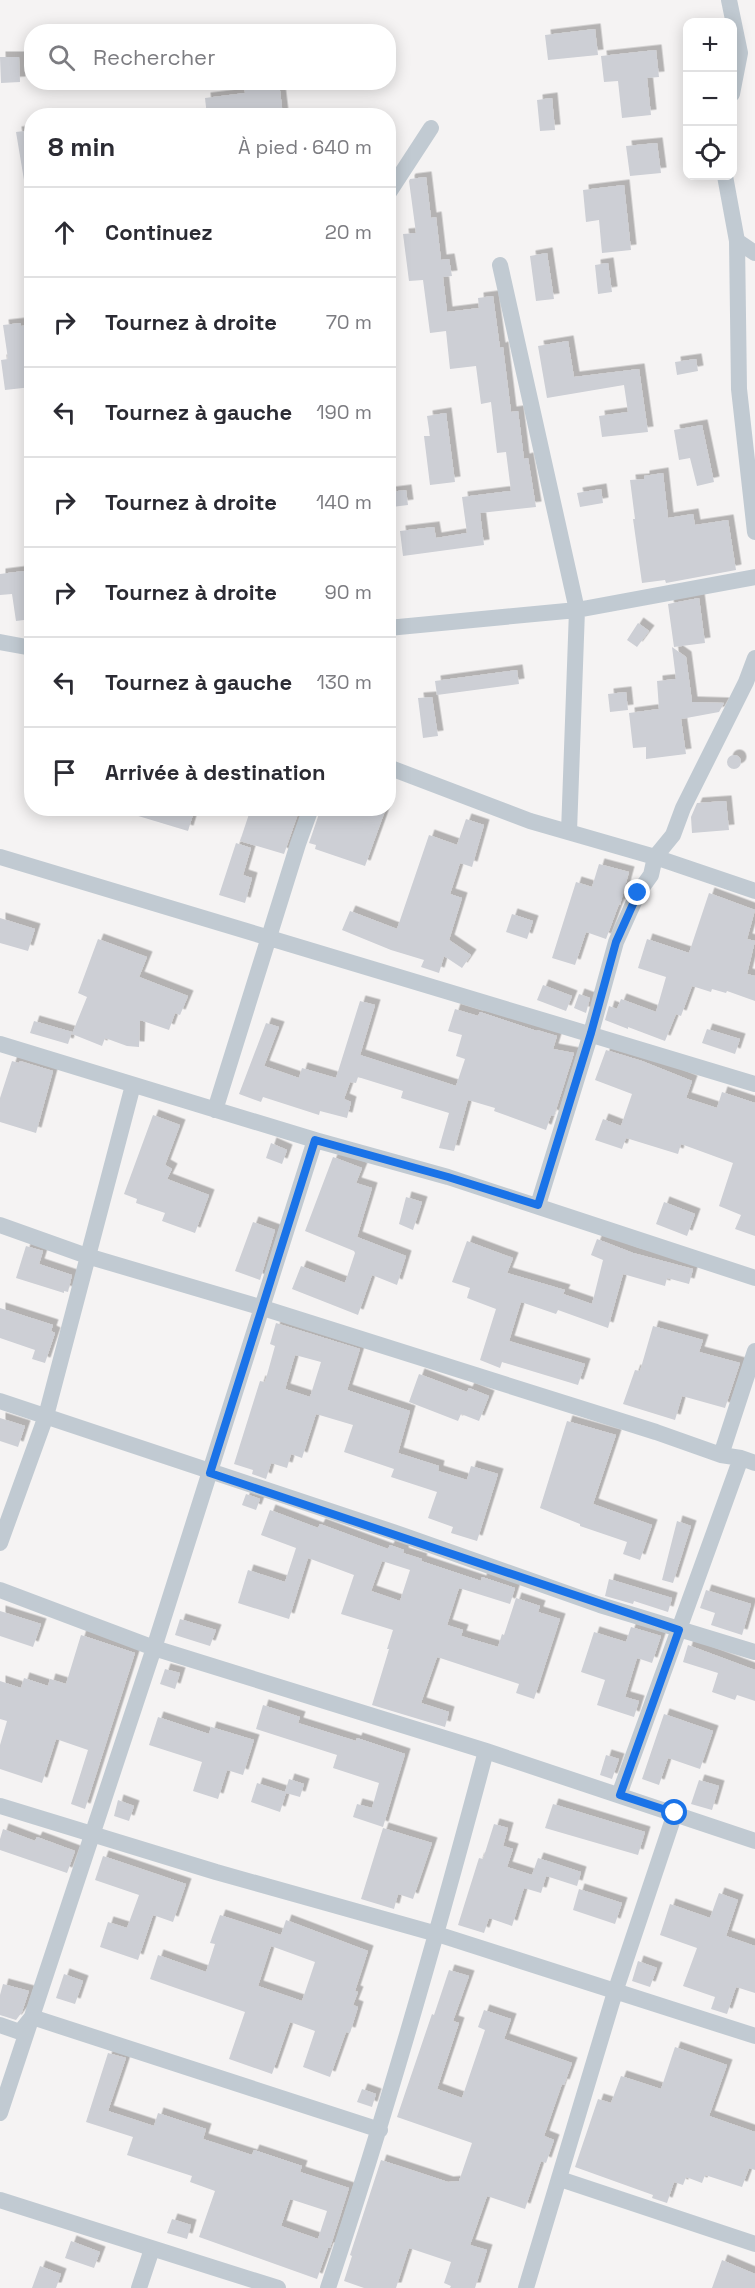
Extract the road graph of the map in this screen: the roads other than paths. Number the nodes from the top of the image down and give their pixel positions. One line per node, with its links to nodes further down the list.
1 (729, 0): 2 (street)
2 (736, 72)
3 (430, 128): 5 (street)
4 (727, 180): 6 (street)
5 (396, 181)
6 (737, 241): 7 (street); 9 (street)
7 (755, 253)
8 (500, 265): 11 (street)
9 (755, 532)
10 (755, 577): 11 (street)
11 (577, 610): 12 (street); 18 (street)
12 (396, 627)
13 (0, 642): 14 (street)
14 (24, 646)
15 (755, 658): 20 (street)
16 (396, 771): 18 (street)
17 (308, 816): 22 (street)
18 (569, 832): 20 (street)
19 (0, 857): 22 (street)
20 (656, 857): 21 (street); 23 (street)
21 (755, 891)
22 (269, 938): 23 (street); 27 (street)
23 (591, 1033): 26 (street); 29 (street)
24 (0, 1044): 25 (street)
25 (133, 1084): 27 (street); 31 (street)
26 (755, 1084)
27 (215, 1110): 28 (street)
28 (315, 1140): 29 (street); 33 (street)
29 (538, 1205): 32 (street)
30 (0, 1225): 31 (street)
31 (87, 1256): 33 (street); 36 (street)
32 (755, 1278)
33 (263, 1308): 37 (street); 39 (street)
34 (755, 1351): 37 (street)
35 (0, 1401): 36 (street)
36 (46, 1416): 39 (street); 40 (street)
37 (721, 1455): 38 (street)
38 (748, 1460): 42 (street)
39 (210, 1473): 42 (street); 43 (street)
40 (0, 1543)
41 (0, 1590): 43 (street)
42 (679, 1630): 44 (street); 46 (street)
43 (154, 1648): 45 (street); 49 (street)
44 (755, 1652)
45 (486, 1751): 46 (street); 51 (street)
46 (620, 1795): 48 (street)
47 (0, 1806): 49 (street)
48 (675, 1813): 50 (street); 52 (street)
49 (93, 1835): 51 (street); 53 (street)
50 (755, 1840)
51 (437, 1934): 52 (street); 57 (street)
52 (615, 1992): 55 (street); 58 (street)
53 (32, 2017): 54 (street); 56 (street); 57 (street)
54 (0, 2025)
55 (755, 2036)
56 (0, 2113)
57 (380, 2130): 64 (street)
58 (560, 2179): 60 (street); 65 (street)
59 (0, 2200): 61 (street)
60 (755, 2244)
61 (152, 2249): 62 (street); 63 (street)
62 (139, 2288)
63 (278, 2288)
64 (328, 2288)
65 (526, 2288)

